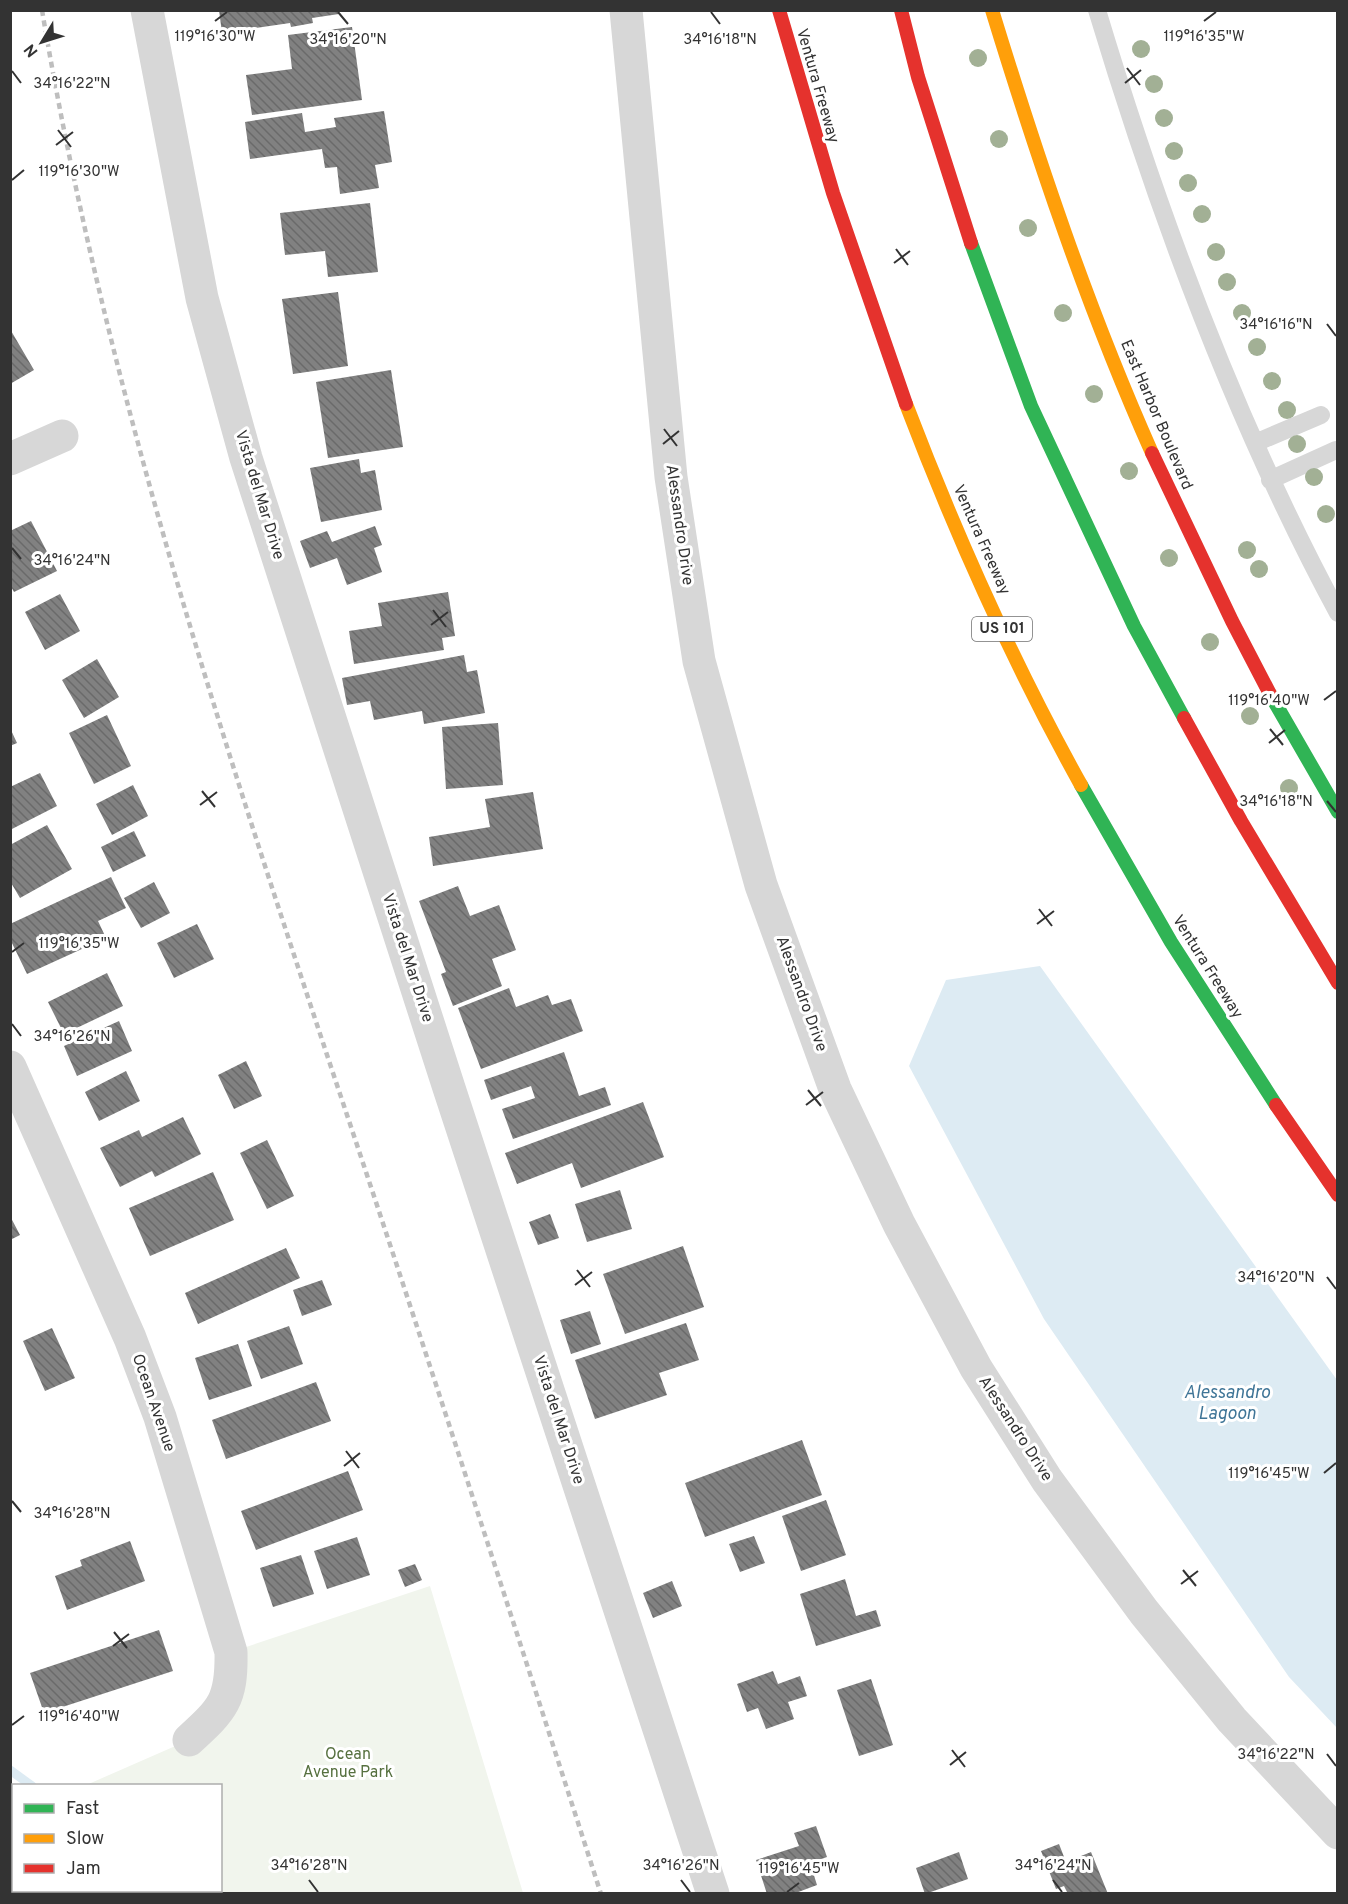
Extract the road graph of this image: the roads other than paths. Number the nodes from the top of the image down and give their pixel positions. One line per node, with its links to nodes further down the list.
1 (147, 10): 20 (street, Vista del Mar Drive)
2 (626, 10): 19 (street, Alessandro Drive)
3 (778, 10): 17 (main road, Ventura Freeway / US 101)
4 (901, 10): 15 (main road)
5 (992, 10): 14 (main road, East Harbor Boulevard)
6 (1097, 10): 9 (lane)
7 (1321, 415): 9 (lane)
8 (62, 436): 11 (street)
9 (1255, 443): 12 (lane)
10 (1336, 450): 12 (lane)
11 (10, 459)
12 (1270, 480): 13 (lane)
13 (1338, 613)
14 (1338, 812)
15 (1338, 983)
16 (10, 1067): 18 (street, Ocean Avenue)
17 (1338, 1195)
18 (189, 1740)
19 (1338, 1833)
20 (713, 1893)

